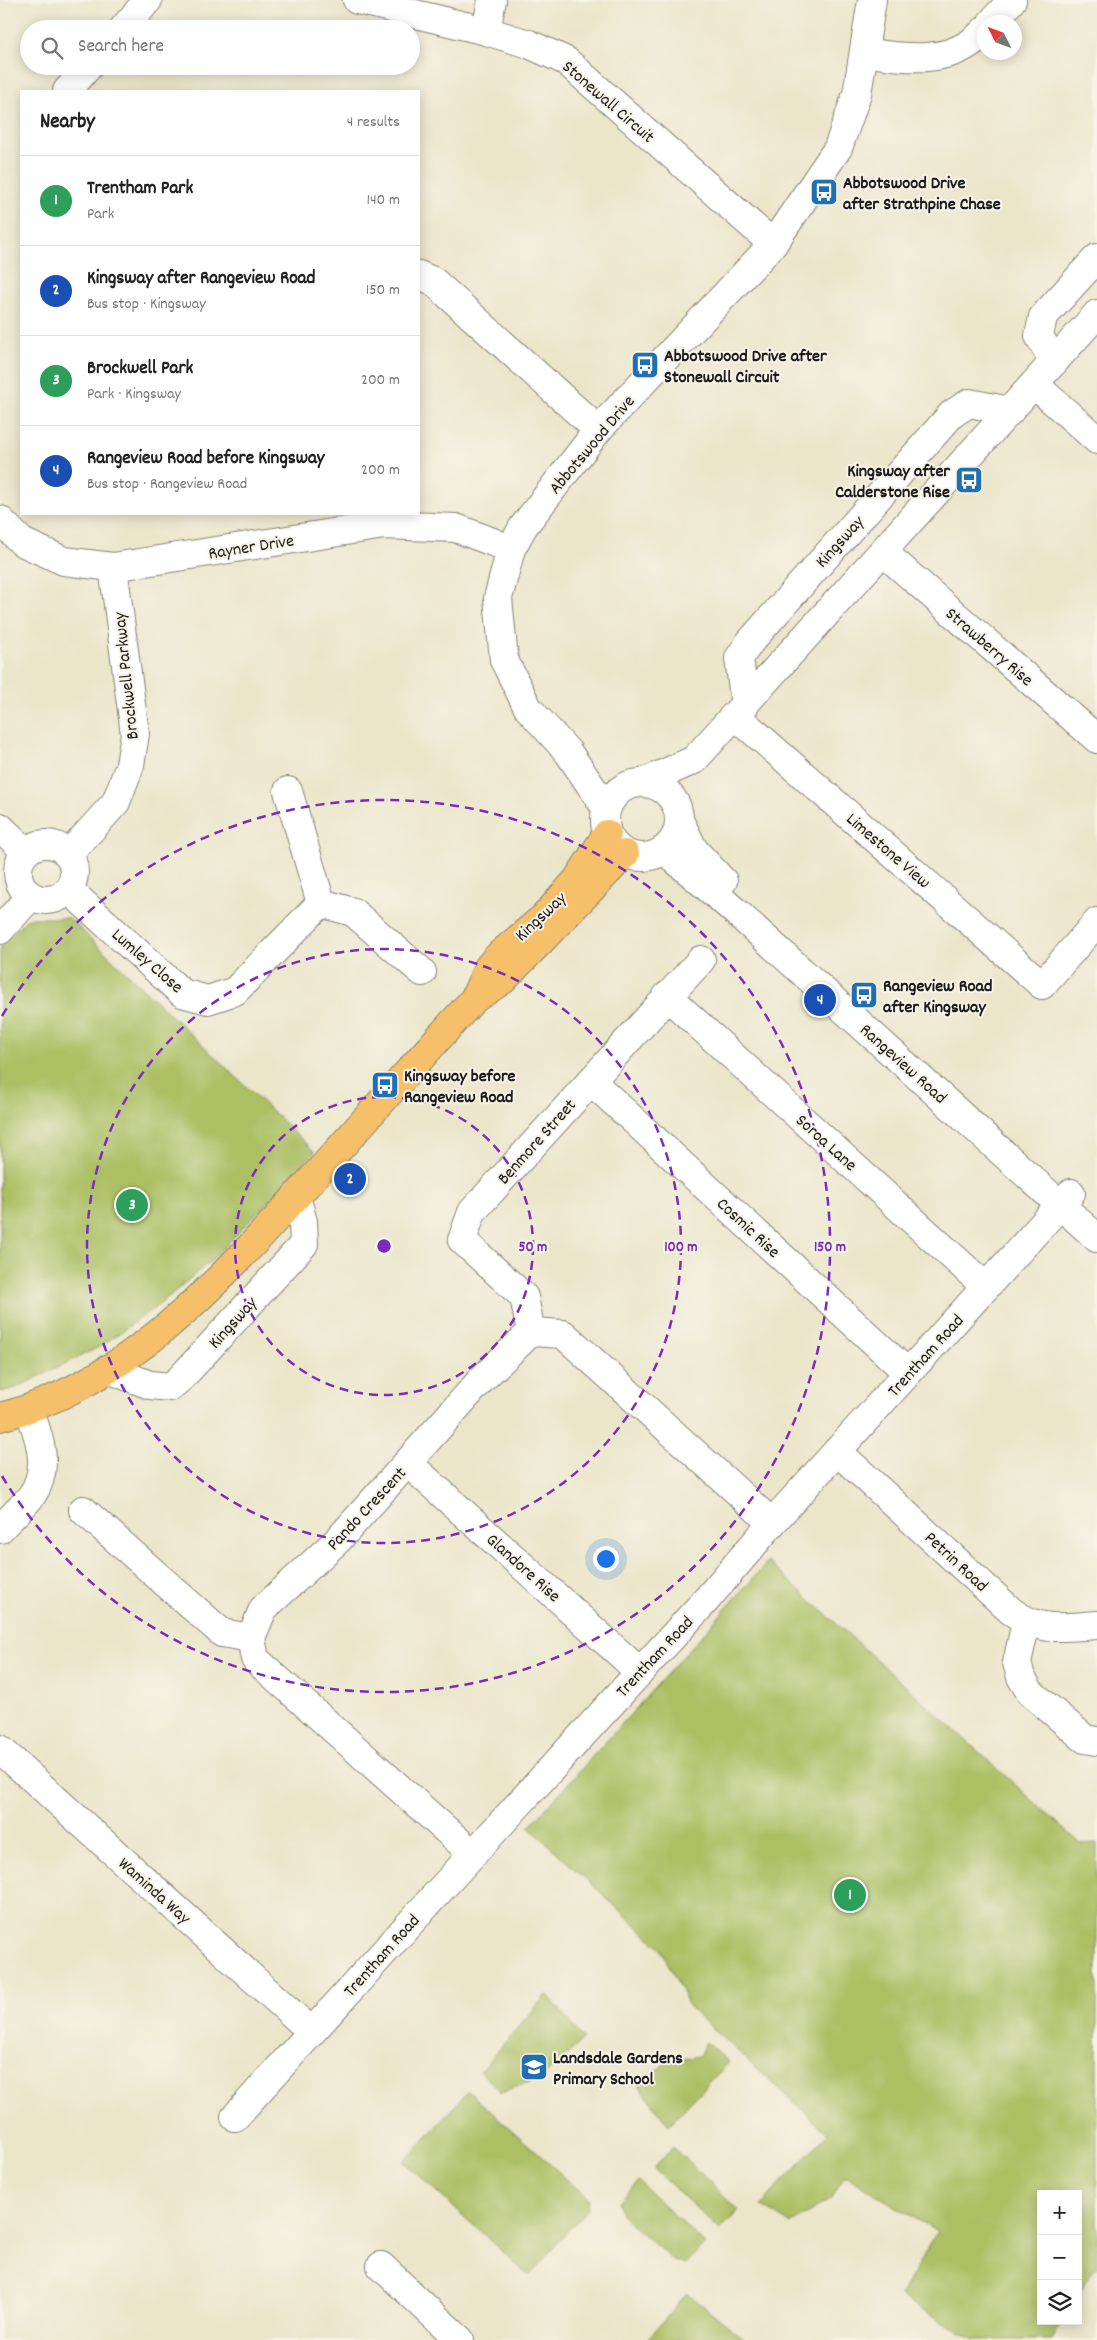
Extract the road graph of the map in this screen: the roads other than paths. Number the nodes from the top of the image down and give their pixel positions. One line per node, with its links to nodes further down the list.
1 (148, 0): 7 (street)
2 (357, 0): 8 (street, Stonewall Circuit)
3 (492, 0): 8 (street)
4 (872, 0): 10 (street, Abbotswood Drive)
5 (1012, 0): 6 (street)
6 (998, 15)
7 (131, 20)
8 (486, 31): 13 (street, Stonewall Circuit)
9 (977, 39): 10 (street)
10 (864, 52): 13 (street, Abbotswood Drive)
11 (82, 75): 12 (street)
12 (68, 90)
13 (773, 244): 20 (street, Abbotswood Drive)
14 (1097, 258): 17 (street)
15 (420, 275): 20 (street)
16 (1097, 314): 17 (street)
17 (1054, 362): 18 (street)
18 (1034, 384): 19 (street); 21 (street)
19 (1010, 411): 24 (street); 26 (street, Kingsway)
20 (598, 430): 23 (street, Abbotswood Drive)
21 (1097, 440)
22 (0, 520): 25 (street, Rayner Drive)
23 (511, 549): 25 (street, Rayner Drive); 28 (street, Abbotswood Drive)
24 (883, 552): 26 (street); 27 (street, Strawberry Rise)
25 (113, 567): 37 (street, Brockwell Parkway)
26 (740, 710): 29 (street); 42 (street, Limestone View)
27 (1097, 740)
28 (568, 752): 30 (street, Abbotswood Drive); 33 (street, Abbotswood Drive)
29 (694, 760): 30 (street); 32 (street)
30 (636, 784): 32 (street); 33 (street)
31 (288, 790): 41 (street)
32 (679, 815): 35 (street); 46 (street, Rangeview Road)
33 (607, 821): 38 (street); 48 (main road, Kingsway)
34 (0, 827): 36 (street)
35 (665, 851): 38 (street); 46 (street, Rangeview Road)
36 (26, 852): 37 (street); 40 (street)
37 (69, 854): 39 (street)
38 (625, 854): 48 (main road, Kingsway)
39 (69, 890): 40 (street); 41 (street, Lumley Close)
40 (31, 896): 43 (street)
41 (321, 903): 45 (street)
42 (1097, 922)
43 (0, 930)
44 (701, 960): 47 (street, Benmore Street)
45 (422, 972)
46 (813, 972): 51 (street, Rangeview Road)
47 (667, 996): 49 (street, Benmore Street); 54 (street, Soroa Lane)
48 (474, 999): 50 (main road, Kingsway)
49 (590, 1081): 55 (street, Benmore Street); 57 (street, Cosmic Rise)
50 (296, 1196): 56 (main road, Kingsway); 56 (street, Kingsway)
51 (1066, 1199): 52 (street, Rangeview Road); 53 (street, Rangeview Road); 54 (street, Trentham Road)
52 (1097, 1216)
53 (1097, 1238)
54 (986, 1287): 57 (street, Trentham Road)
55 (531, 1332): 61 (street, Pando Crescent); 63 (street)
56 (108, 1369): 58 (main road, Kingsway)
57 (908, 1373): 60 (street, Trentham Road)
58 (29, 1410): 59 (main road, Kingsway); 64 (street)
59 (0, 1417)
60 (837, 1451): 63 (street, Trentham Road); 65 (street, Petrin Road)
61 (408, 1463): 67 (street, Pando Crescent); 68 (street, Glandore Rise)
62 (83, 1510): 67 (street)
63 (772, 1523): 68 (street, Trentham Road)
64 (0, 1529)
65 (1026, 1622): 66 (street, Petrin Road); 69 (street)
66 (1097, 1626)
67 (251, 1638): 71 (street)
68 (640, 1672): 71 (street, Trentham Road)
69 (1097, 1742)
70 (0, 1749): 72 (street, Waminda Way)
71 (474, 1854): 72 (street, Trentham Road)
72 (311, 2031): 73 (street, Trentham Road)
73 (235, 2117)
74 (381, 2266): 75 (street)
75 (460, 2340)

